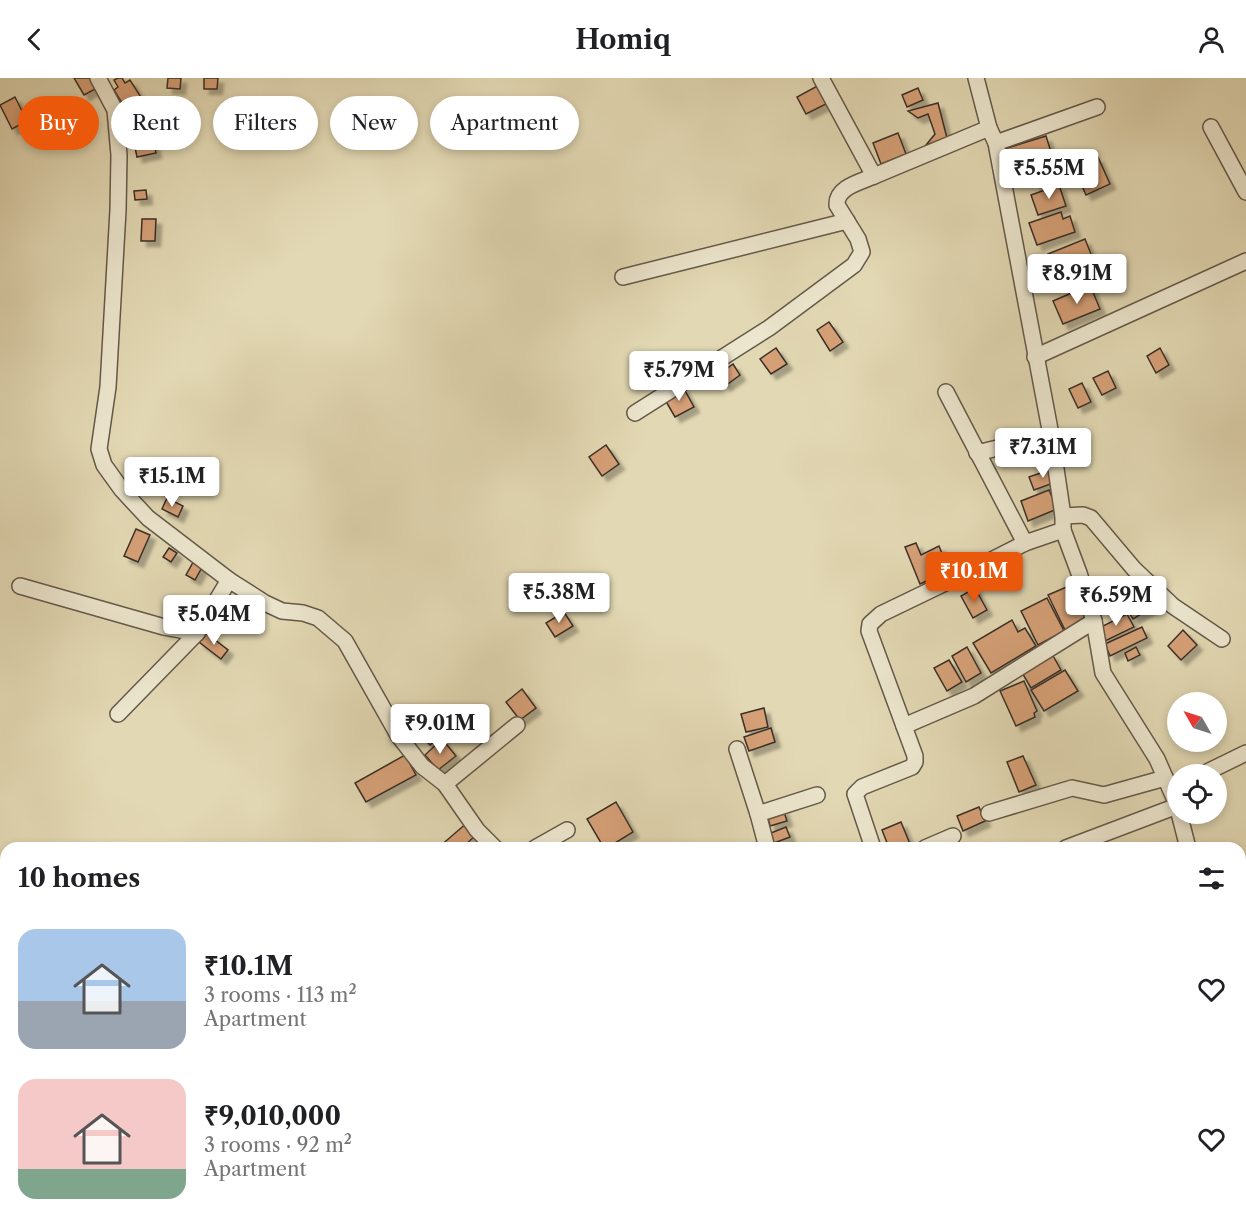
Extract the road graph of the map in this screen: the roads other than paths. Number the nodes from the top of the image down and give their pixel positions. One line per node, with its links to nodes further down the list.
1 (98, 78): 20 (street)
2 (821, 78): 8 (street)
3 (976, 78): 6 (street)
4 (1097, 107): 7 (street)
5 (1211, 127): 9 (street)
6 (989, 128): 7 (street); 8 (street)
7 (996, 143): 13 (street)
8 (874, 176): 10 (street)
9 (1246, 192)
10 (847, 221): 12 (street); 15 (street)
11 (1246, 261): 13 (street)
12 (623, 277)
13 (1035, 357): 16 (street)
14 (946, 392): 17 (street)
15 (635, 413)
16 (1051, 435): 17 (street); 18 (street)
17 (977, 453): 19 (street)
18 (1063, 523): 19 (street); 22 (street); 24 (street)
19 (1025, 543): 27 (street)
20 (229, 580): 23 (street); 32 (street)
21 (20, 586): 23 (street)
22 (1094, 621): 27 (street); 31 (street)
23 (197, 633): 25 (street)
24 (1222, 639)
25 (118, 714)
26 (517, 725): 32 (street)
27 (904, 726): 44 (street)
28 (737, 749): 37 (street)
29 (1246, 753): 30 (street)
30 (1223, 764)
31 (1167, 778)
32 (445, 784): 41 (street)
33 (1167, 786): 36 (street)
34 (817, 795): 37 (street)
35 (1167, 810): 46 (street)
36 (988, 813)
37 (758, 814): 43 (street)
38 (1182, 824): 47 (street)
39 (567, 830): 42 (street)
40 (953, 836): 45 (street)
41 (489, 842)
42 (546, 842)
43 (765, 842)
44 (871, 842)
45 (939, 842)
46 (1082, 842)
47 (1186, 842)

